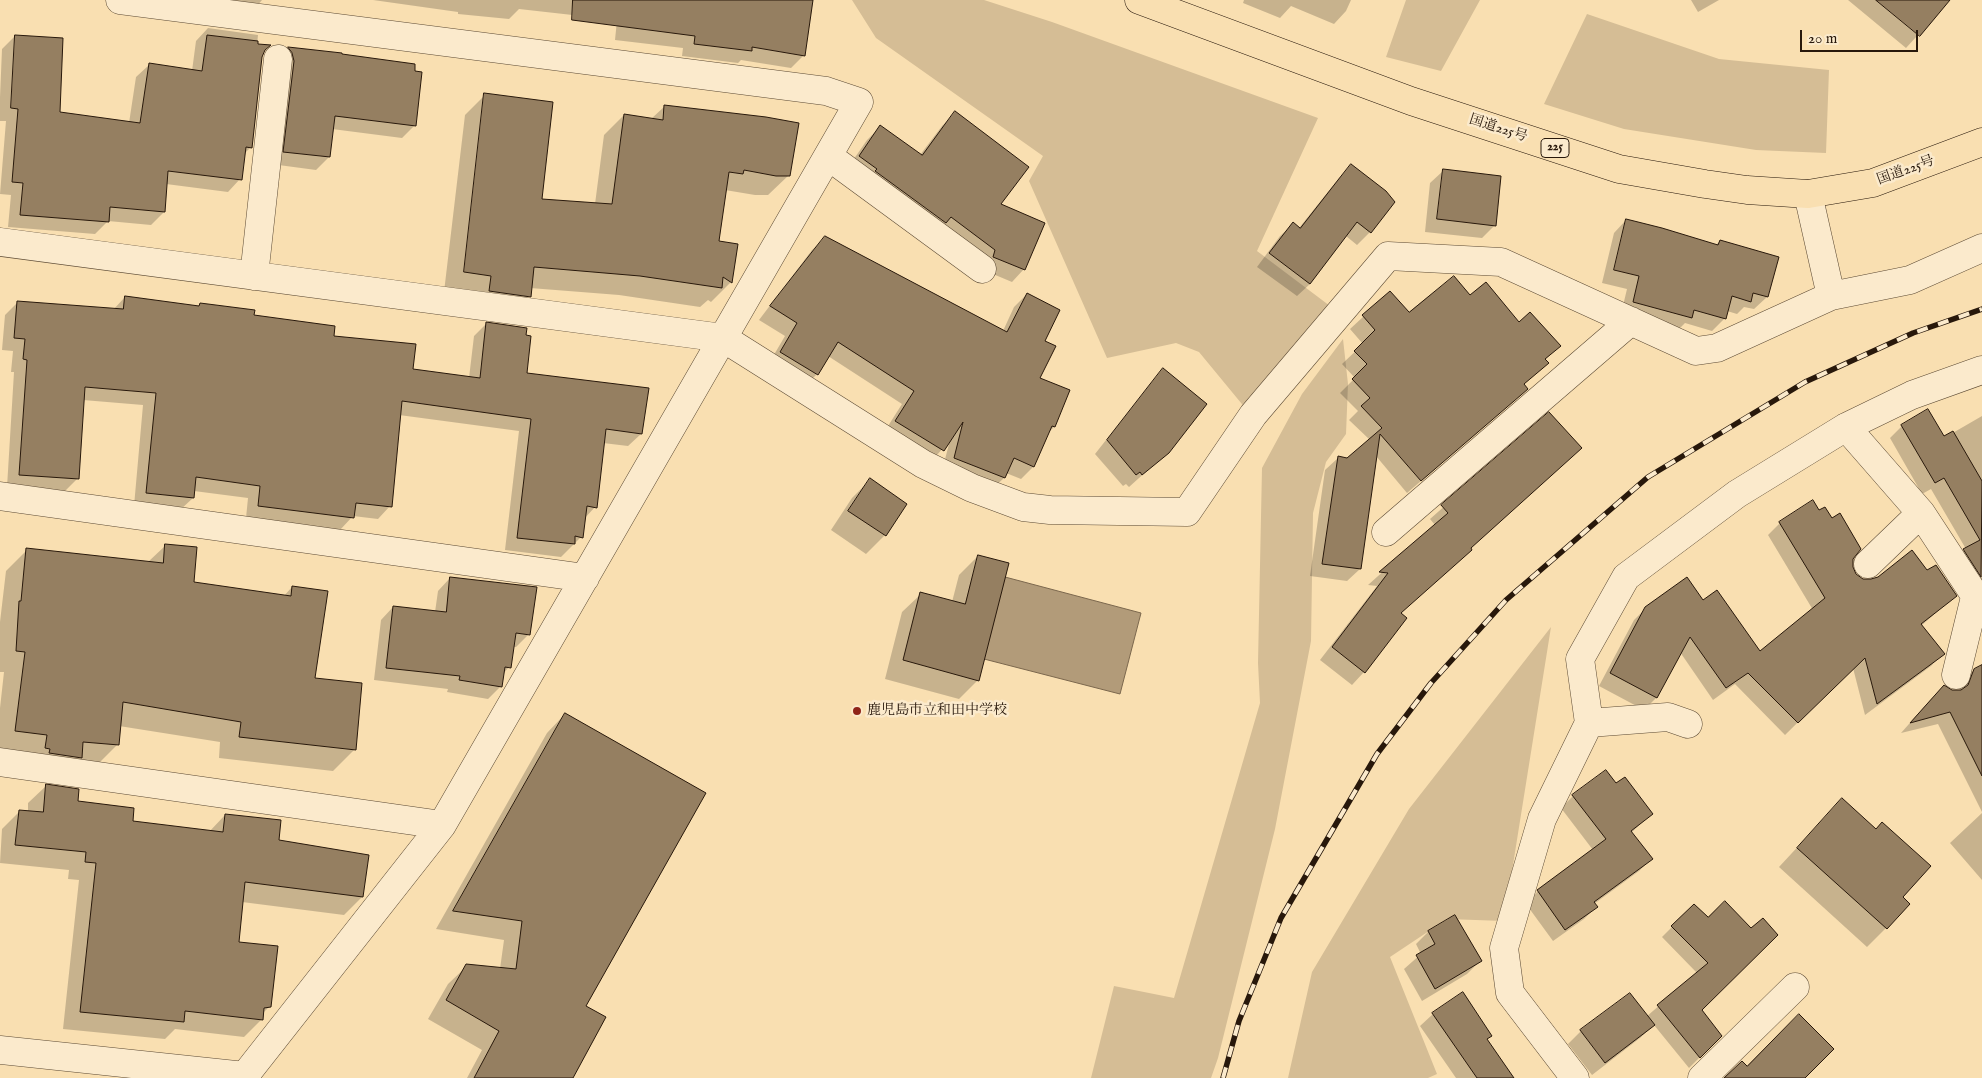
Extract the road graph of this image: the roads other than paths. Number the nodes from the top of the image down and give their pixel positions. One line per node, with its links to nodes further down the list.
1 (120, 0): 5 (street)
2 (1139, 0): 6 (highway, 国道225号 / 225)
3 (278, 59): 10 (street)
4 (1982, 142): 6 (highway, 国道225号 / 225)
5 (828, 156): 9 (street); 13 (street)
6 (1808, 194): 11 (street)
7 (0, 242): 10 (street)
8 (1982, 248): 11 (street)
9 (982, 269)
10 (254, 276): 13 (street)
11 (1831, 296): 12 (street)
12 (1631, 321): 13 (street); 18 (street)
13 (723, 338): 20 (street)
14 (1982, 370): 15 (street)
15 (1846, 427): 17 (street); 23 (street)
16 (0, 496): 20 (street)
17 (1921, 513): 19 (street); 21 (street)
18 (1386, 532)
19 (1868, 564)
20 (585, 578): 26 (street)
21 (1979, 601): 22 (street)
22 (1956, 675)
23 (1589, 723): 24 (street); 30 (street)
24 (1688, 724)
25 (0, 762): 26 (street)
26 (442, 825): 29 (street)
27 (1795, 987): 31 (street)
28 (0, 1050): 29 (street)
29 (244, 1077)
30 (1575, 1078)
31 (1702, 1078)

